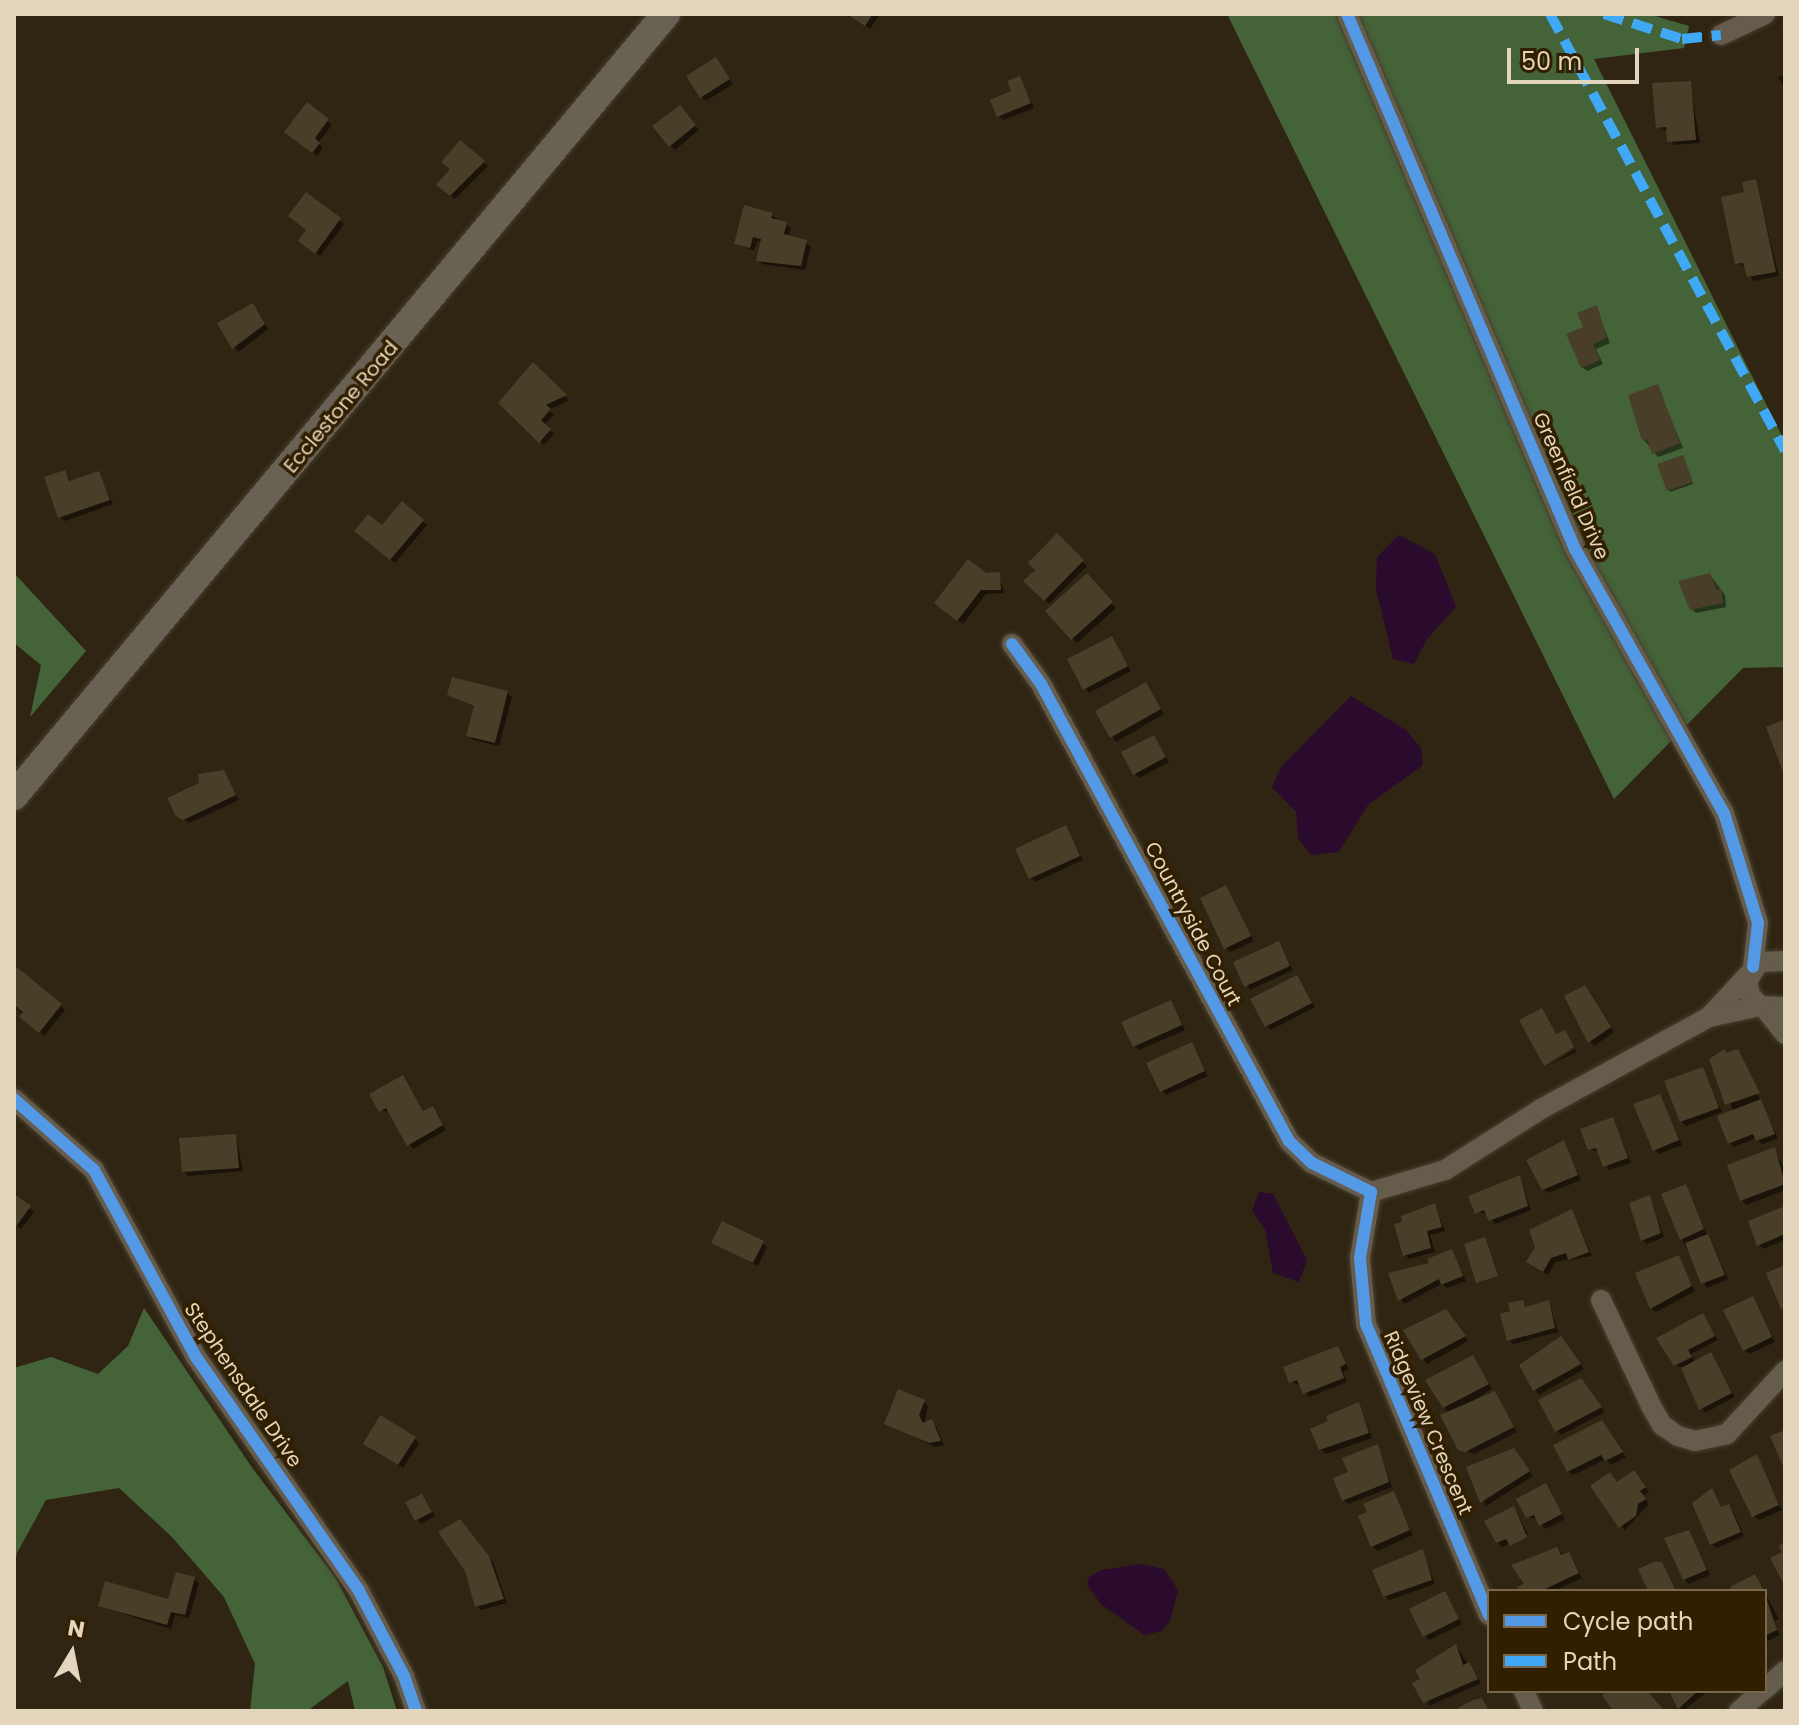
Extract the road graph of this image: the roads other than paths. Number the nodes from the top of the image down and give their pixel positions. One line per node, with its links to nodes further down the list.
1 (666, 14): 6 (main road, Ecclestone Road)
2 (1347, 14): 7 (street, Greenfield Drive)
3 (1765, 14): 4 (street)
4 (1721, 35)
5 (1012, 644): 14 (street, Countryside Court)
6 (14, 796)
7 (1758, 923): 8 (street, Greenfield Drive); 9 (street, Greenfield Drive)
8 (1785, 959): 9 (street)
9 (1751, 970): 10 (street); 11 (street)
10 (1770, 1007): 11 (street); 12 (street)
11 (1709, 1017): 14 (street)
12 (1785, 1034)
13 (14, 1099): 21 (street, Stephensdale Drive)
14 (1371, 1192): 17 (street, Ridgeview Crescent)
15 (1601, 1300): 16 (street)
16 (1785, 1371)
17 (1487, 1610)
18 (1785, 1671): 19 (street)
19 (1767, 1687)
20 (1760, 1693): 22 (street)
21 (416, 1711)
22 (1739, 1711)

